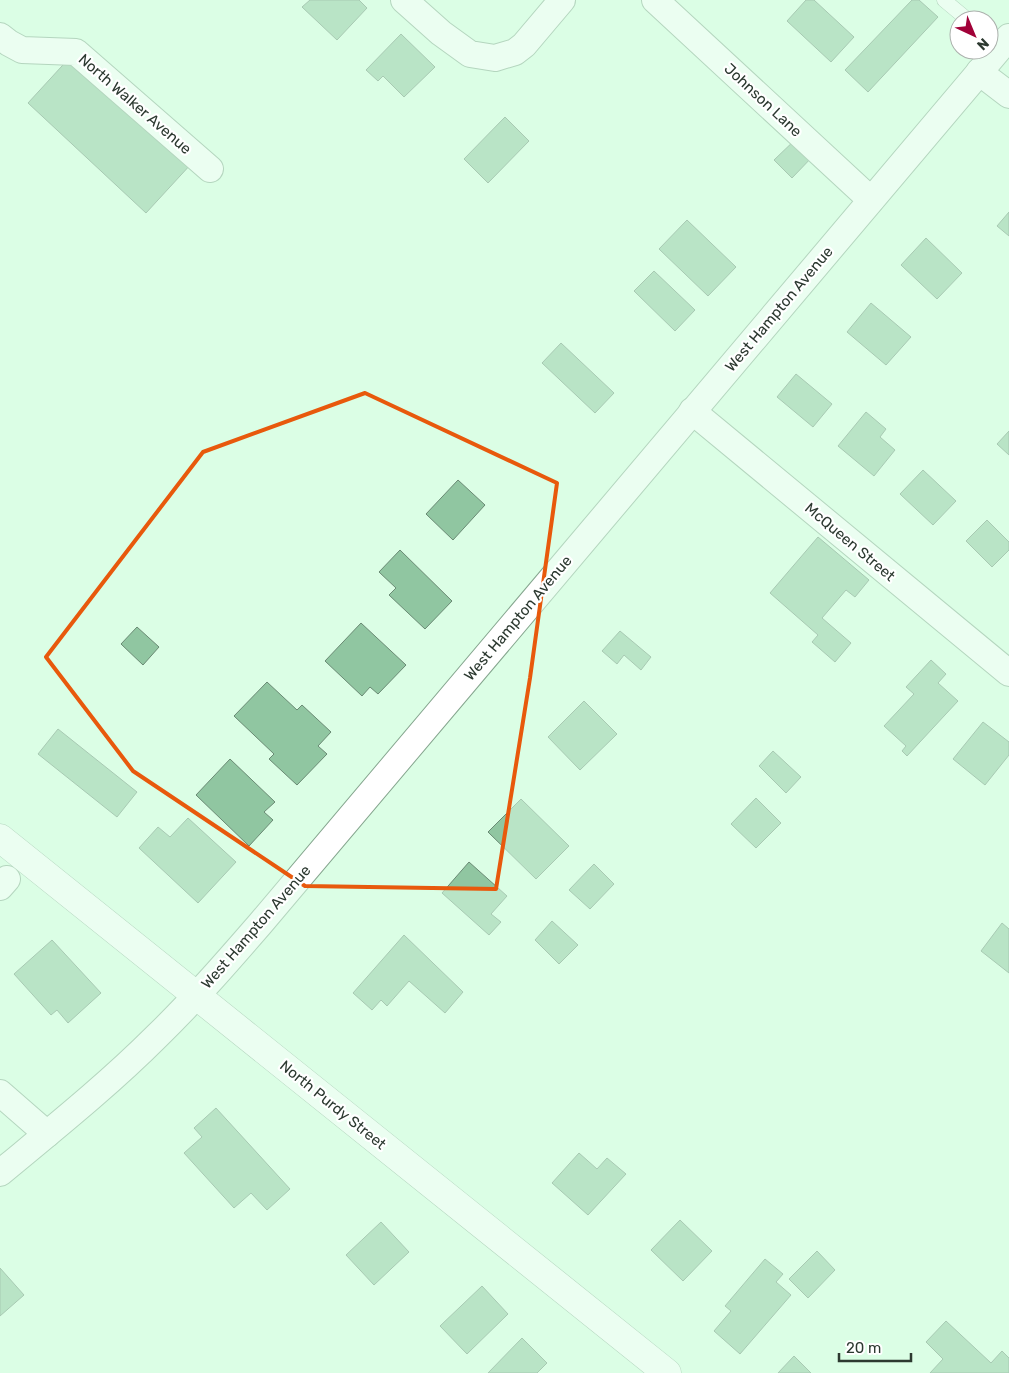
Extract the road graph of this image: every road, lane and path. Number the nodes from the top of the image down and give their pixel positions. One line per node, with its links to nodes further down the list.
1 (404, 0): 2 (street)
2 (562, 0)
3 (654, 0): 11 (street, Johnson Lane)
4 (944, 0): 5 (lane)
5 (956, 10)
6 (0, 36): 10 (street, North Walker Avenue)
7 (1000, 41): 8 (street, West Hampton Avenue)
8 (979, 72): 9 (street); 11 (street, West Hampton Avenue)
9 (1009, 95)
10 (210, 169)
11 (871, 200): 12 (street, West Hampton Avenue)
12 (692, 411): 13 (street, McQueen Street); 15 (street, West Hampton Avenue)
13 (1009, 673)
14 (0, 838): 15 (street, North Purdy Street)
15 (197, 996): 17 (street, West Hampton Avenue); 19 (street, North Purdy Street)
16 (0, 1093): 17 (street)
17 (47, 1134): 18 (street, West Hampton Avenue)
18 (0, 1174)
19 (666, 1373)

